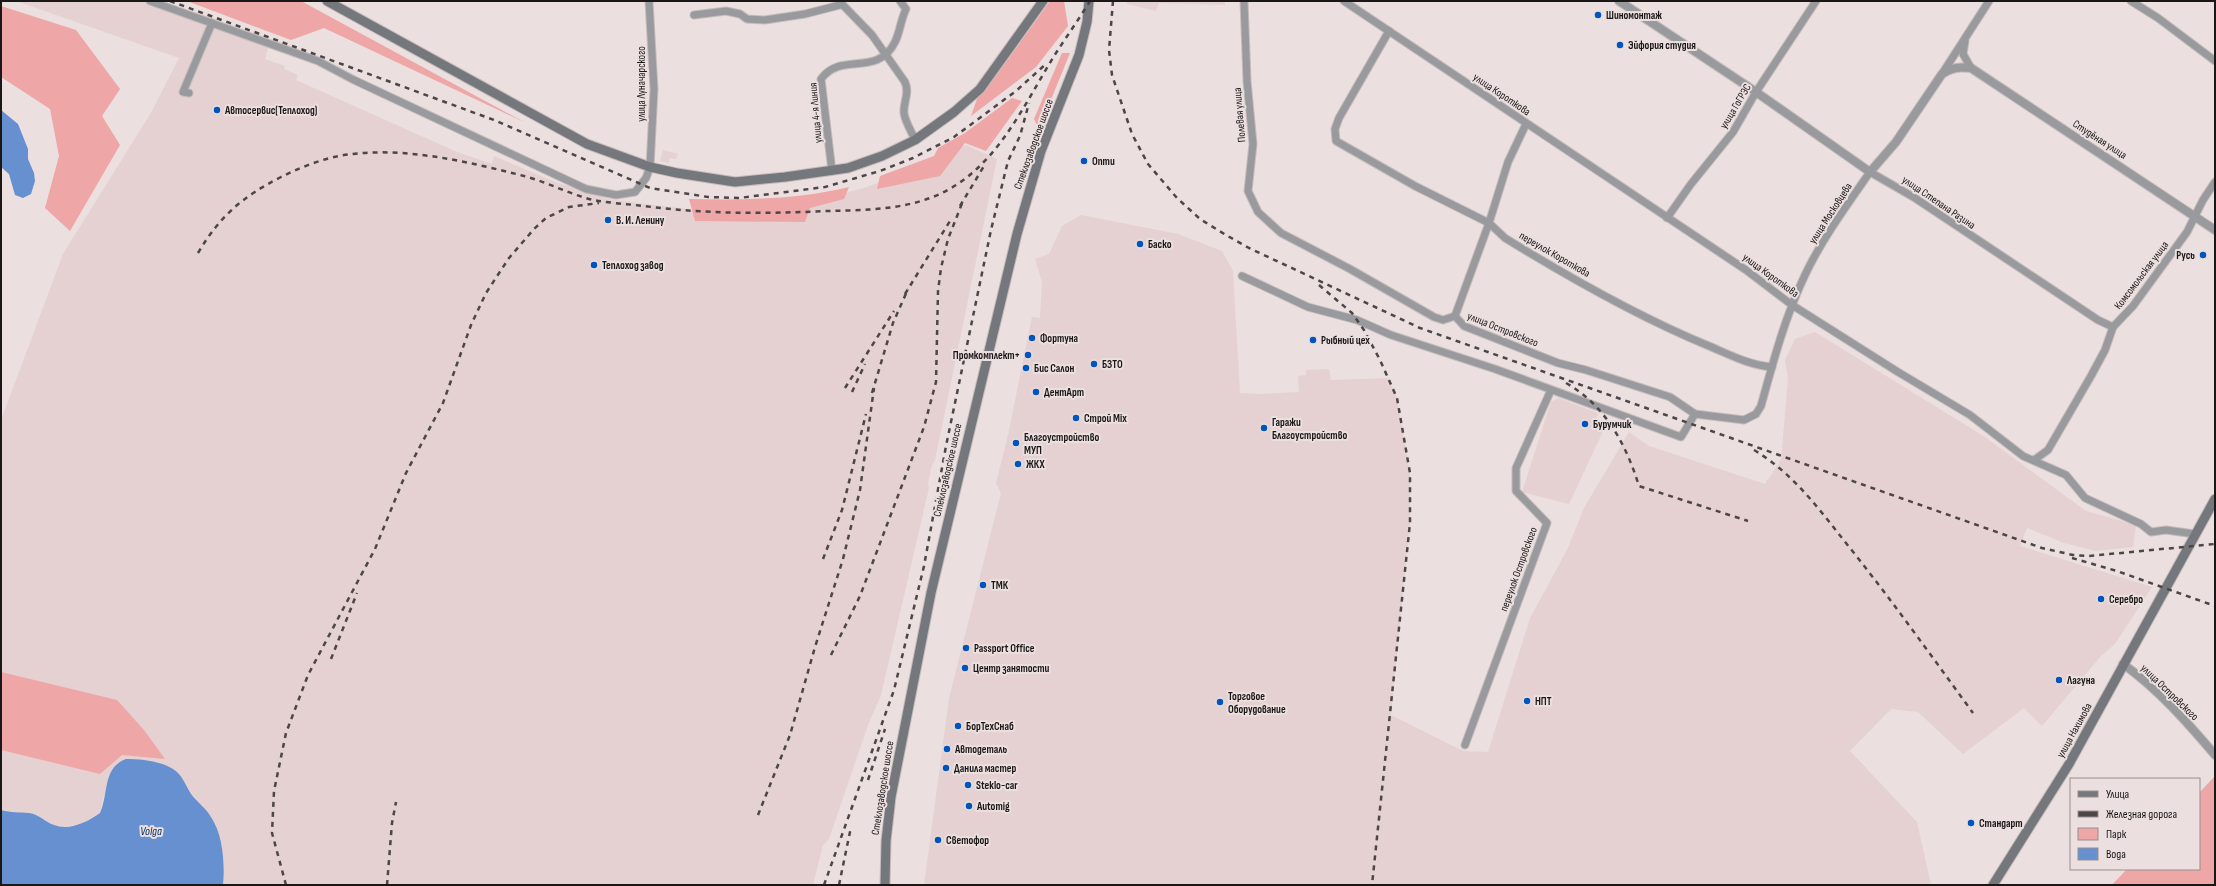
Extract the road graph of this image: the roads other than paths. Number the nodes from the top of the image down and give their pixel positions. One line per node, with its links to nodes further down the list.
1 (150, 1): 15 (street)
2 (328, 1): 26 (main road)
3 (649, 1): 26 (street, улица Луначарского)
4 (900, 1): 18 (street, улица 4-я Линия)
5 (1043, 1): 25 (main road)
6 (1089, 1): 49 (main road, Стеклозаводское шоссе)
7 (1244, 1): 32 (street, Полевая улица)
8 (1344, 1): 16 (street, улица Короткова)
9 (1619, 1): 22 (street, улица Степана Разина)
10 (1816, 1): 22 (street, улица ГоГРЭС)
11 (1989, 1): 17 (street, улица Московцева)
12 (2131, 1): 19 (street)
13 (839, 3): 14 (street); 18 (street)
14 (694, 15)
15 (212, 23): 23 (street); 26 (street)
16 (1389, 31): 24 (street, улица Короткова); 33 (street, переулок Короткова)
17 (1965, 38): 20 (street); 21 (street, улица Московцева)
18 (885, 54): 25 (street); 27 (street, улица 4-я Линия)
19 (2215, 61)
20 (1971, 68): 21 (street); 30 (street, Студёная улица)
21 (1942, 74): 28 (street, улица Московцева)
22 (1756, 92): 28 (street, улица Степана Разина); 31 (street, улица ГоГРЭС)
23 (189, 93)
24 (1526, 124): 31 (street, улица Короткова); 33 (street)
25 (915, 140): 27 (main road)
26 (650, 167): 27 (main road)
27 (832, 171)
28 (1870, 172): 36 (street, улица Московцева); 38 (street, улица Степана Разина)
29 (2215, 182): 30 (street, Комсомольская улица)
30 (2195, 216): 34 (street, Студёная улица); 38 (street, Комсомольская улица)
31 (1667, 218): 36 (street, улица Короткова)
32 (1265, 221): 37 (street, улица Островского)
33 (1489, 222): 37 (street); 39 (street, переулок Короткова)
34 (2215, 230)
35 (1242, 276): 40 (street)
36 (1792, 304): 39 (street, улица Московцева); 43 (street, улица Короткова)
37 (1454, 316): 41 (street, улица Островского)
38 (2113, 327): 43 (street, Комсомольская улица)
39 (1772, 367): 42 (street, улица Московцева)
40 (1551, 390): 41 (street); 47 (street, переулок Островского)
41 (1695, 414): 42 (street, улица Островского)
42 (1750, 418)
43 (2034, 460): 45 (street, улица Короткова)
44 (2215, 499): 45 (main road, улица Нахимова)
45 (2194, 534): 46 (main road, улица Нахимова)
46 (2123, 664): 48 (street, улица Островского); 50 (main road, улица Нахимова)
47 (1465, 745)
48 (2215, 755)
49 (885, 885)
50 (1993, 885)

